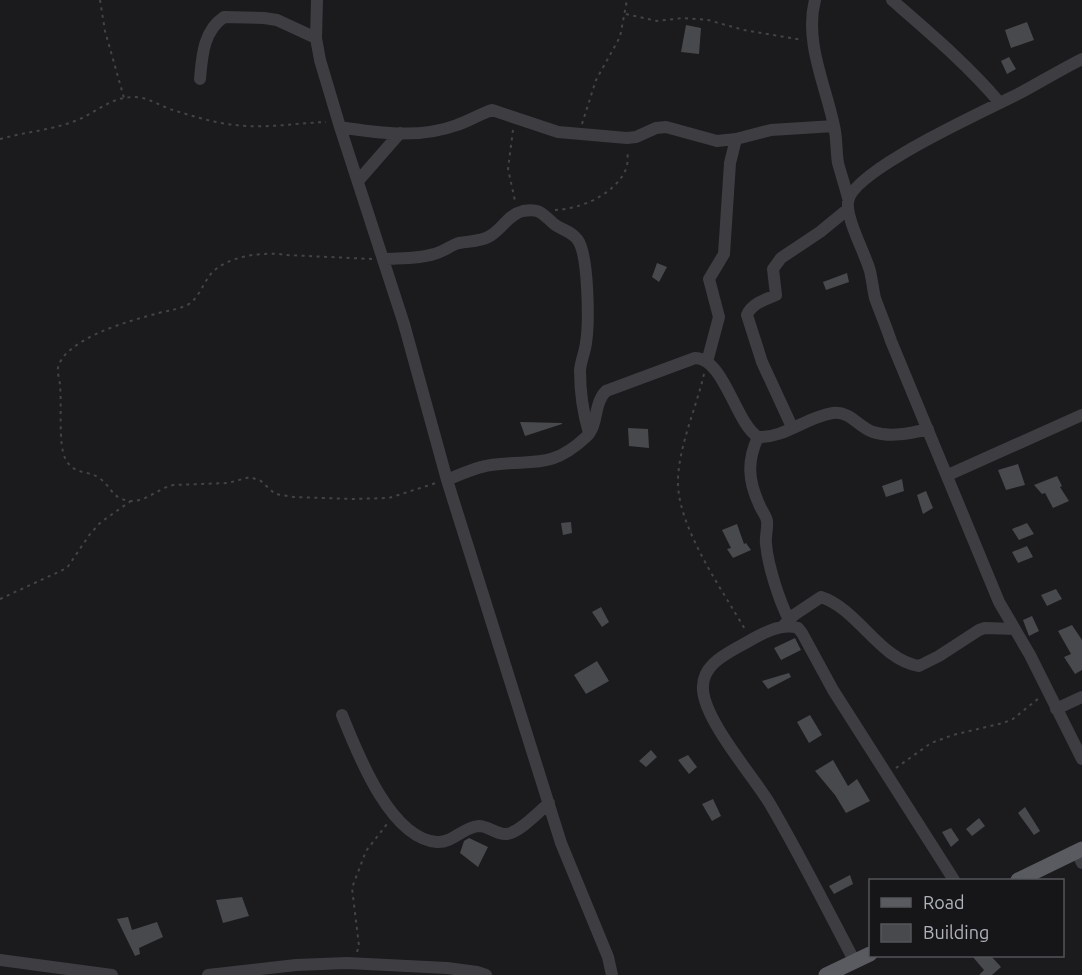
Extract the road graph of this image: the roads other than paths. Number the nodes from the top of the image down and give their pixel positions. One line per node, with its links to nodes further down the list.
1 (317, 0): 4 (street)
2 (815, 0): 9 (street)
3 (892, 0): 7 (street)
4 (315, 38): 6 (street); 8 (street)
5 (1082, 59): 7 (street)
6 (200, 80)
7 (1000, 103): 13 (street)
8 (339, 124): 10 (street); 12 (street)
9 (834, 126): 11 (street); 13 (street)
10 (400, 133): 11 (street); 12 (street)
11 (735, 139): 15 (street)
12 (358, 181): 14 (street)
13 (848, 203): 17 (street); 18 (street)
14 (384, 259): 19 (street); 22 (street)
15 (707, 362): 19 (street); 20 (street)
16 (1082, 416): 21 (street)
17 (792, 427): 18 (street); 20 (street)
18 (928, 429): 21 (street)
19 (589, 433): 22 (street)
20 (758, 437): 23 (street)
21 (948, 475): 24 (street)
22 (447, 480): 29 (street)
23 (785, 623): 24 (street); 31 (street); 35 (street)
24 (1015, 629): 26 (street)
25 (1082, 697): 26 (street)
26 (1056, 709): 28 (street)
27 (342, 715): 29 (street)
28 (1082, 759)
29 (549, 802): 39 (street)
30 (1080, 855): 32 (main road)
31 (953, 879)
32 (1020, 879)
33 (869, 955): 35 (main road)
34 (0, 960): 36 (street)
35 (851, 968): 40 (main road)
36 (112, 975)
37 (208, 975): 38 (street)
38 (486, 975)
39 (612, 975)
40 (826, 975)

